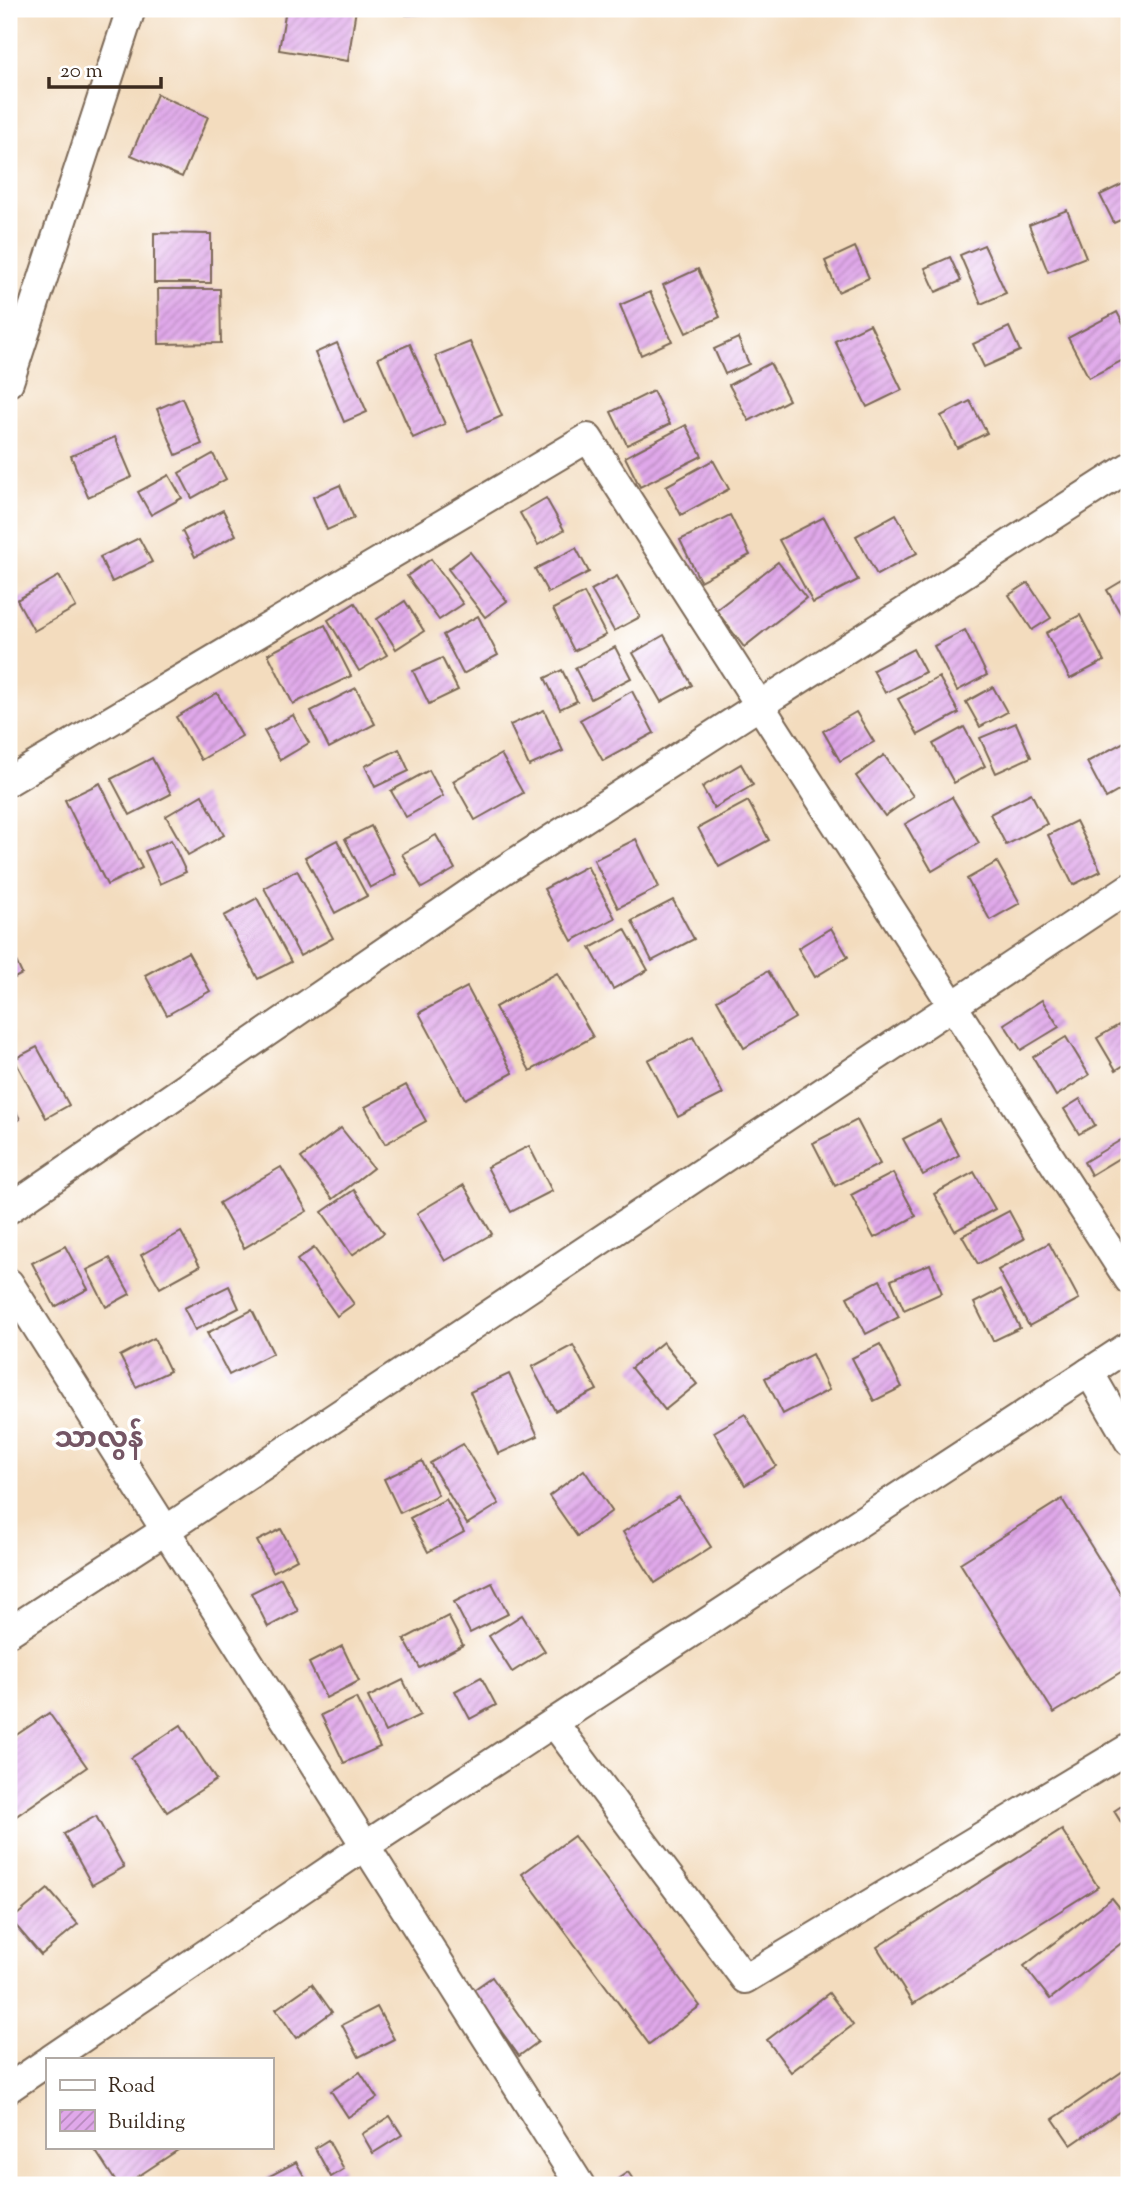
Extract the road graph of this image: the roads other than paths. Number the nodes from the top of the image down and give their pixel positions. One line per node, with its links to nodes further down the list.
1 (131, 9): 2 (street)
2 (9, 382)
3 (1129, 467): 4 (street)
4 (761, 704): 5 (street); 7 (street); 8 (street)
5 (9, 781)
6 (1129, 888): 7 (street)
7 (952, 1005): 9 (street); 14 (street)
8 (9, 1209)
9 (1129, 1280)
10 (9, 1283): 14 (street)
11 (1129, 1346): 12 (street)
12 (1089, 1372): 13 (street); 16 (street)
13 (1129, 1441)
14 (166, 1530): 15 (street); 18 (street)
15 (9, 1632)
16 (554, 1723): 17 (street); 18 (street)
17 (1129, 1748)
18 (365, 1846): 19 (street); 22 (street)
19 (52, 2058)
20 (46, 2062): 21 (street)
21 (9, 2088)
22 (580, 2185)

